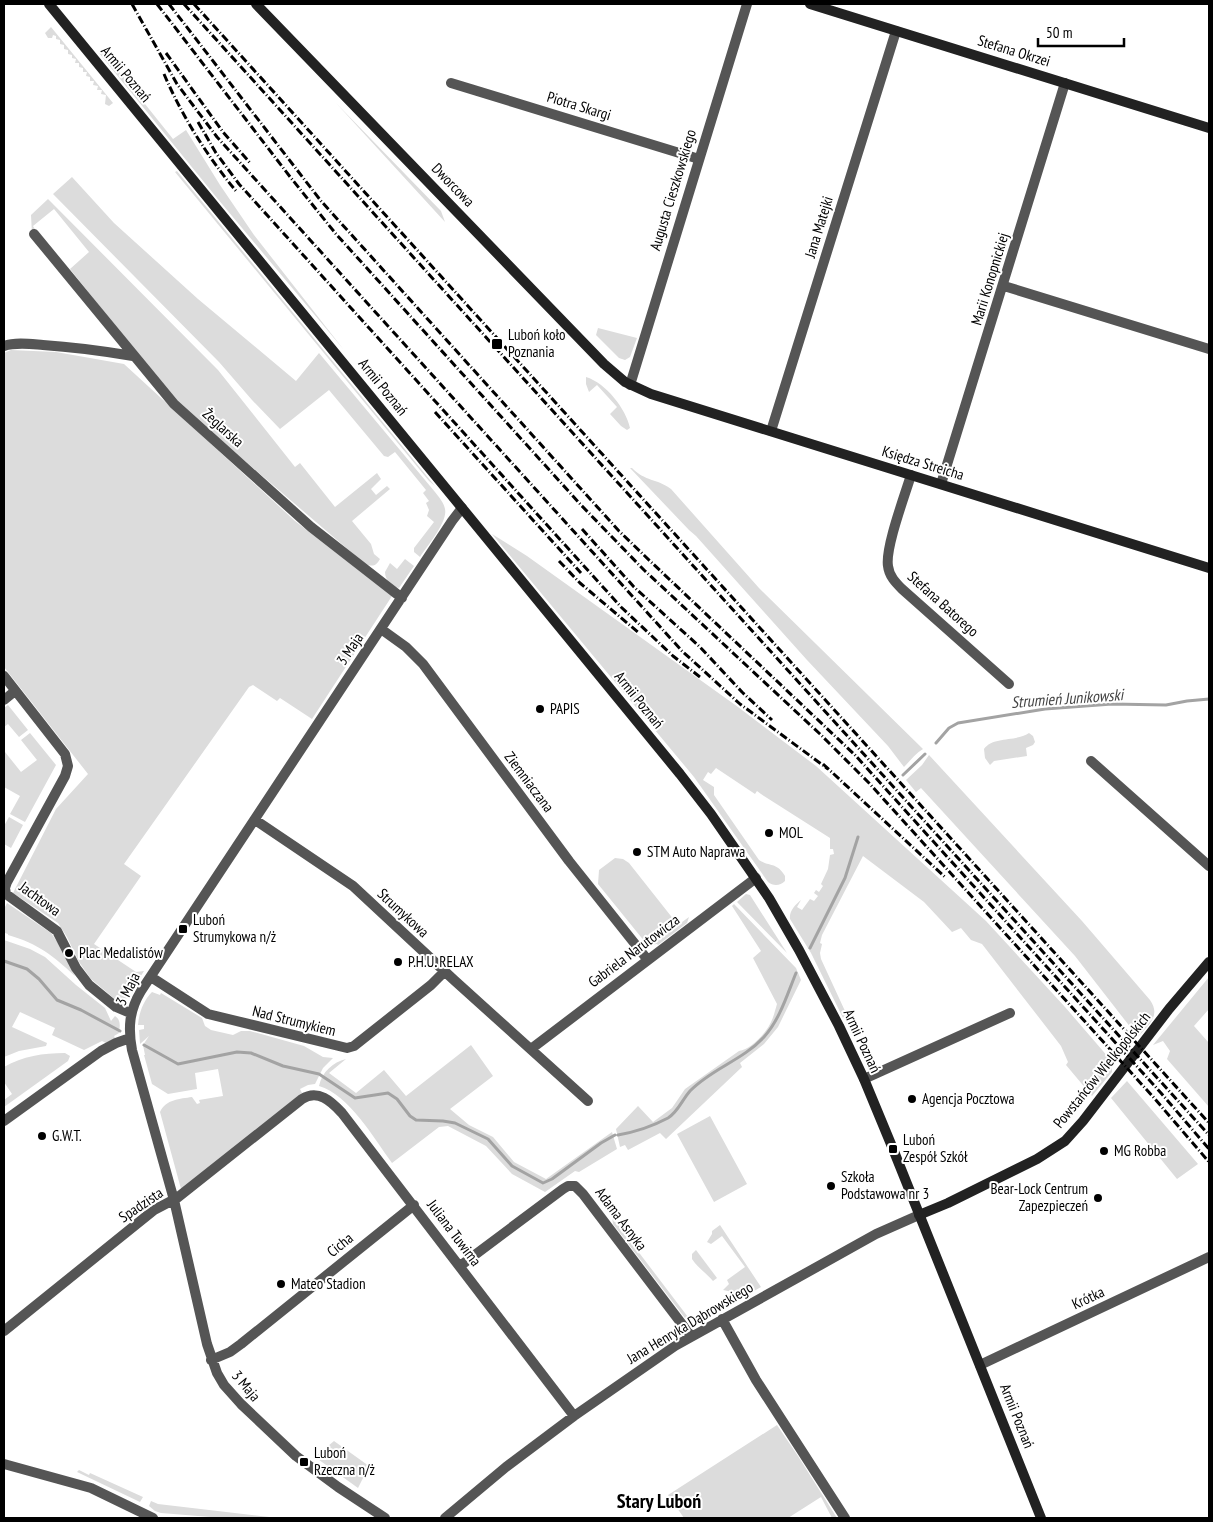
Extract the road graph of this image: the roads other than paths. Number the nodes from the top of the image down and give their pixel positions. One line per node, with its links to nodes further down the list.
1 (49, 4): 19 (street, Armii Poznań)
2 (256, 4): 15 (street, Dworcowa)
3 (747, 4): 9 (street, Augusta Cieszkowskiego)
4 (810, 4): 5 (street, Stefana Okrzei)
5 (896, 31): 7 (street, Stefana Okrzei); 16 (street, Jana Matejki)
6 (451, 83): 9 (street, Piotra Skargi)
7 (1065, 83): 8 (street, Stefana Okrzei); 11 (street, Marii Konopnickiej)
8 (1209, 128)
9 (699, 159): 15 (street, Augusta Cieszkowskiego)
10 (34, 234): 14 (street, Żeglarska)
11 (1004, 286): 13 (street); 18 (street, Marii Konopnickiej)
12 (4, 346): 14 (street)
13 (1209, 350)
14 (133, 356): 21 (street, Żeglarska)
15 (630, 385): 16 (street, Księdza Streicha)
16 (771, 431): 17 (street, Księdza Streicha)
17 (912, 475): 18 (street, Księdza Streicha); 24 (street, Stefana Batorego)
18 (941, 484): 20 (street, Księdza Streicha)
19 (462, 508): 21 (street, 3 Maja); 30 (street, Armii Poznań)
20 (1209, 568)
21 (402, 598): 22 (street, 3 Maja)
22 (381, 629): 28 (street, 3 Maja); 31 (street, Ziemniaczana)
23 (4, 676): 25 (street, Jachtowa)
24 (1009, 684)
25 (15, 691): 26 (street); 35 (street, Jachtowa)
26 (4, 700)
27 (1091, 761): 29 (street)
28 (255, 820): 33 (street, Strumykowa); 34 (street, 3 Maja)
29 (1209, 866)
30 (756, 878): 31 (street, Gabriela Narutowicza); 39 (street, Armii Poznań)
31 (648, 959): 38 (street, Gabriela Narutowicza)
32 (1209, 962): 45 (street, Powstańców Wielkopolskich)
33 (444, 972): 34 (street, Nad Strumykiem); 38 (street, Strumykowa)
34 (151, 977): 35 (street, 3 Maja)
35 (130, 1013): 37 (street, 3 Maja)
36 (1010, 1013): 39 (street)
37 (130, 1038): 42 (street); 43 (street, 3 Maja)
38 (531, 1049): 40 (street, Strumykowa)
39 (864, 1079): 45 (street, Armii Poznań)
40 (588, 1101)
41 (296, 1104): 43 (street, Spadzista); 44 (street, Juliana Tuwima)
42 (4, 1121)
43 (174, 1200): 49 (street, Spadzista); 51 (street, 3 Maja)
44 (414, 1205): 47 (street, Juliana Tuwima); 51 (street, Cicha)
45 (919, 1215): 48 (street, Jana Henryka Dąbrowskiego); 52 (street, Armii Poznań)
46 (1209, 1258): 52 (street, Krótka)
47 (460, 1266): 50 (street, Adama Asnyka); 53 (street, Juliana Tuwima)
48 (722, 1319): 50 (street, Jana Henryka Dąbrowskiego); 58 (street)
49 (4, 1331)
50 (691, 1336): 53 (street, Jana Henryka Dąbrowskiego)
51 (211, 1360): 56 (street, 3 Maja)
52 (980, 1365): 59 (street, Armii Poznań)
53 (574, 1416): 57 (street, Jana Henryka Dąbrowskiego)
54 (4, 1464): 55 (street)
55 (153, 1518)
56 (385, 1518)
57 (445, 1518)
58 (845, 1518)
59 (1041, 1518)

